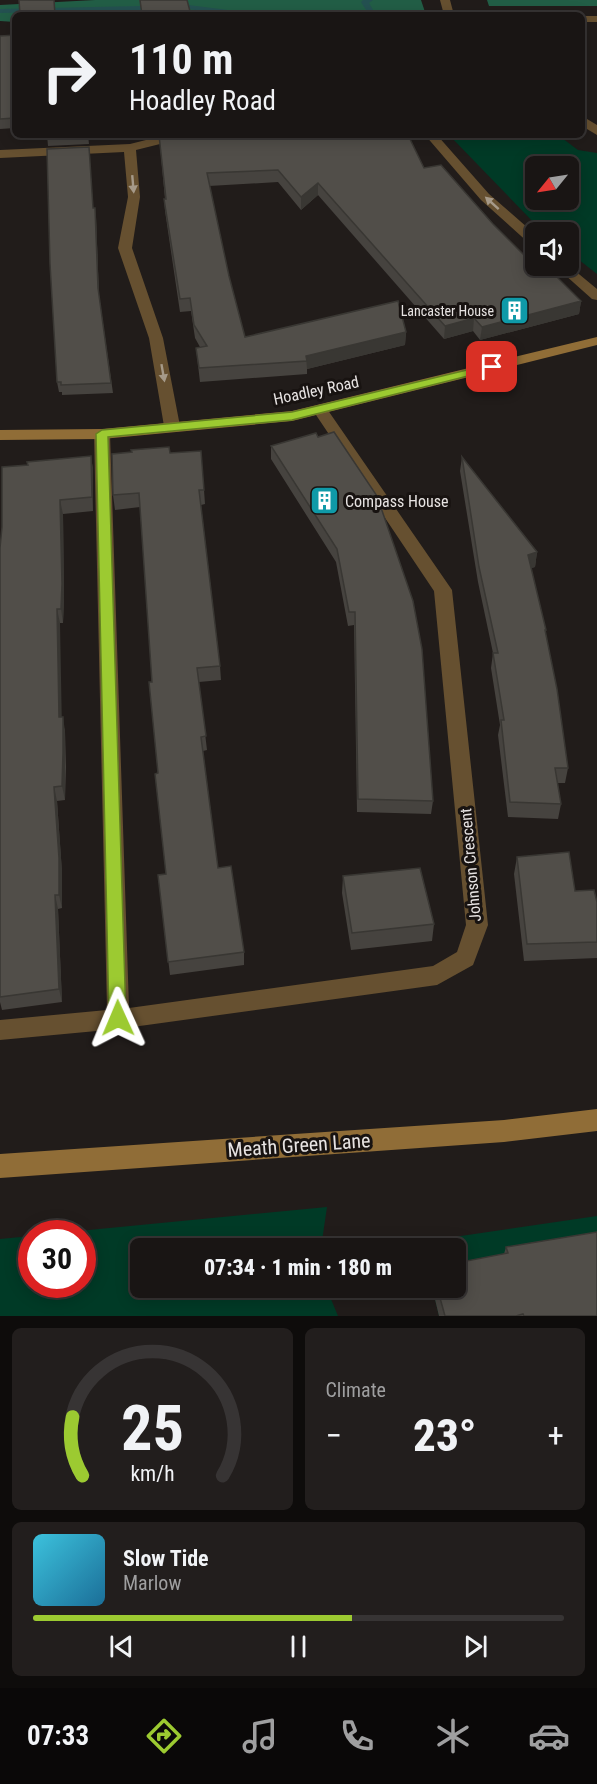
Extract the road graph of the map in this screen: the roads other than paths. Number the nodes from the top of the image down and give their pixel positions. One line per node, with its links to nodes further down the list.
1 (168, 138): 3 (street)
2 (433, 138): 5 (street, one-way to 2)
3 (130, 148): 4 (street); 10 (street, one-way to 10)
4 (0, 154)
5 (525, 232)
6 (574, 276): 7 (street)
7 (597, 296)
8 (597, 341): 9 (street, Hoadley Road)
9 (320, 409): 10 (street, Hoadley Road); 13 (street, Johnson Crescent)
10 (172, 426): 11 (street, Hoadley Road)
11 (102, 434): 12 (street, Hoadley Road); 13 (street)
12 (0, 435)
13 (118, 1018): 14 (street, Johnson Crescent)
14 (0, 1030)
15 (597, 1120): 16 (street, Meath Green Lane)
16 (0, 1166)

